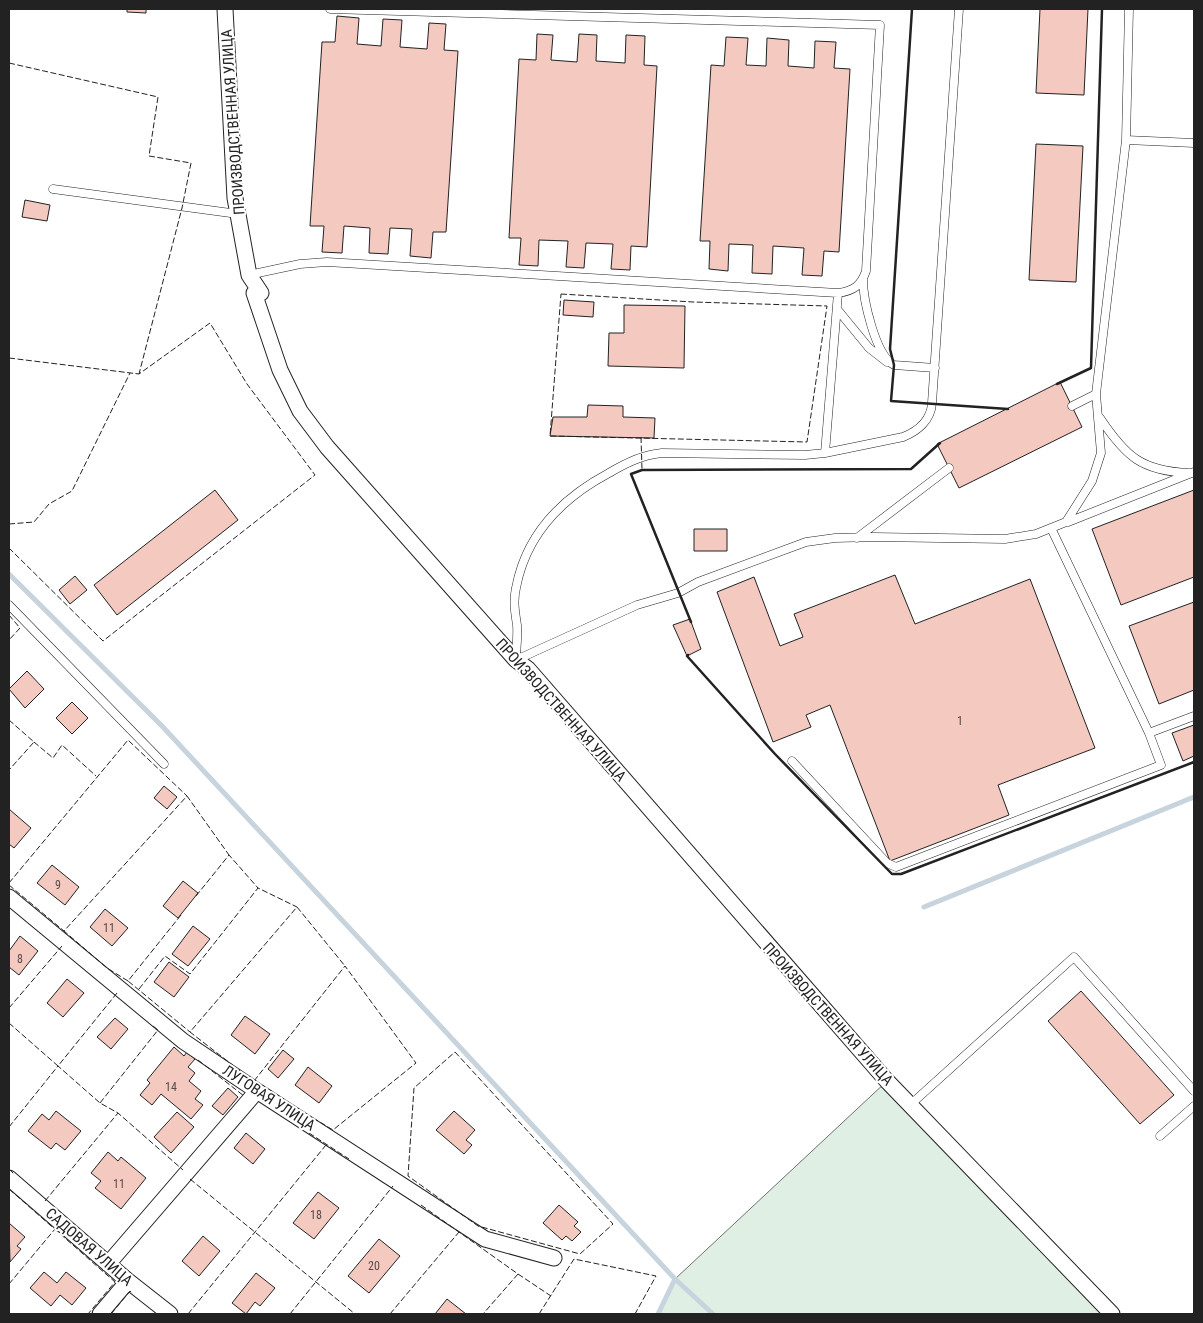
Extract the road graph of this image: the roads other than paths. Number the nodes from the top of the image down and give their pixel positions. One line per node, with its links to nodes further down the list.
1 (225, 9): 8 (street, ПРОИЗВОДСТВЕННАЯ УЛИЦА)
2 (330, 9): 10 (lane)
3 (959, 9): 14 (lane)
4 (1129, 9): 5 (lane)
5 (1126, 140): 6 (lane); 15 (lane)
6 (1194, 143)
7 (53, 189): 8 (lane)
8 (238, 214): 9 (street, ПРОИЗВОДСТВЕННАЯ УЛИЦА)
9 (249, 276): 11 (lane); 25 (street, ПРОИЗВОДСТВЕННАЯ УЛИЦА)
10 (863, 279): 11 (lane); 13 (lane)
11 (838, 293): 12 (lane)
12 (837, 309): 13 (lane); 18 (lane)
13 (891, 364): 14 (lane)
14 (935, 368): 18 (lane)
15 (1096, 394): 16 (lane); 17 (lane)
16 (1072, 406)
17 (1099, 416): 20 (lane); 21 (lane)
18 (825, 453): 25 (lane)
19 (949, 468): 23 (lane)
20 (1193, 473): 21 (lane)
21 (1066, 522): 22 (lane)
22 (1051, 528): 23 (lane); 27 (lane)
23 (857, 538): 25 (lane)
24 (9, 605): 29 (lane)
25 (516, 660): 33 (street, ПРОИЗВОДСТВЕННАЯ УЛИЦА)
26 (1194, 716): 27 (lane)
27 (1149, 733): 28 (lane)
28 (792, 762)
29 (164, 764)
30 (9, 897): 31 (street, ЛУГОВАЯ УЛИЦА)
31 (257, 1091): 37 (street, ЛУГОВАЯ УЛИЦА); 38 (street)
32 (1194, 1091): 33 (lane)
33 (910, 1105): 42 (street, ПРОИЗВОДСТВЕННАЯ УЛИЦА)
34 (1194, 1106): 35 (lane)
35 (1160, 1136)
36 (9, 1178): 38 (street, САДОВАЯ УЛИЦА)
37 (554, 1258)
38 (108, 1264): 39 (street, САДОВАЯ УЛИЦА)
39 (128, 1281): 40 (street); 41 (street, САДОВАЯ УЛИЦА)
40 (100, 1314)
41 (170, 1314)
42 (1112, 1314)

